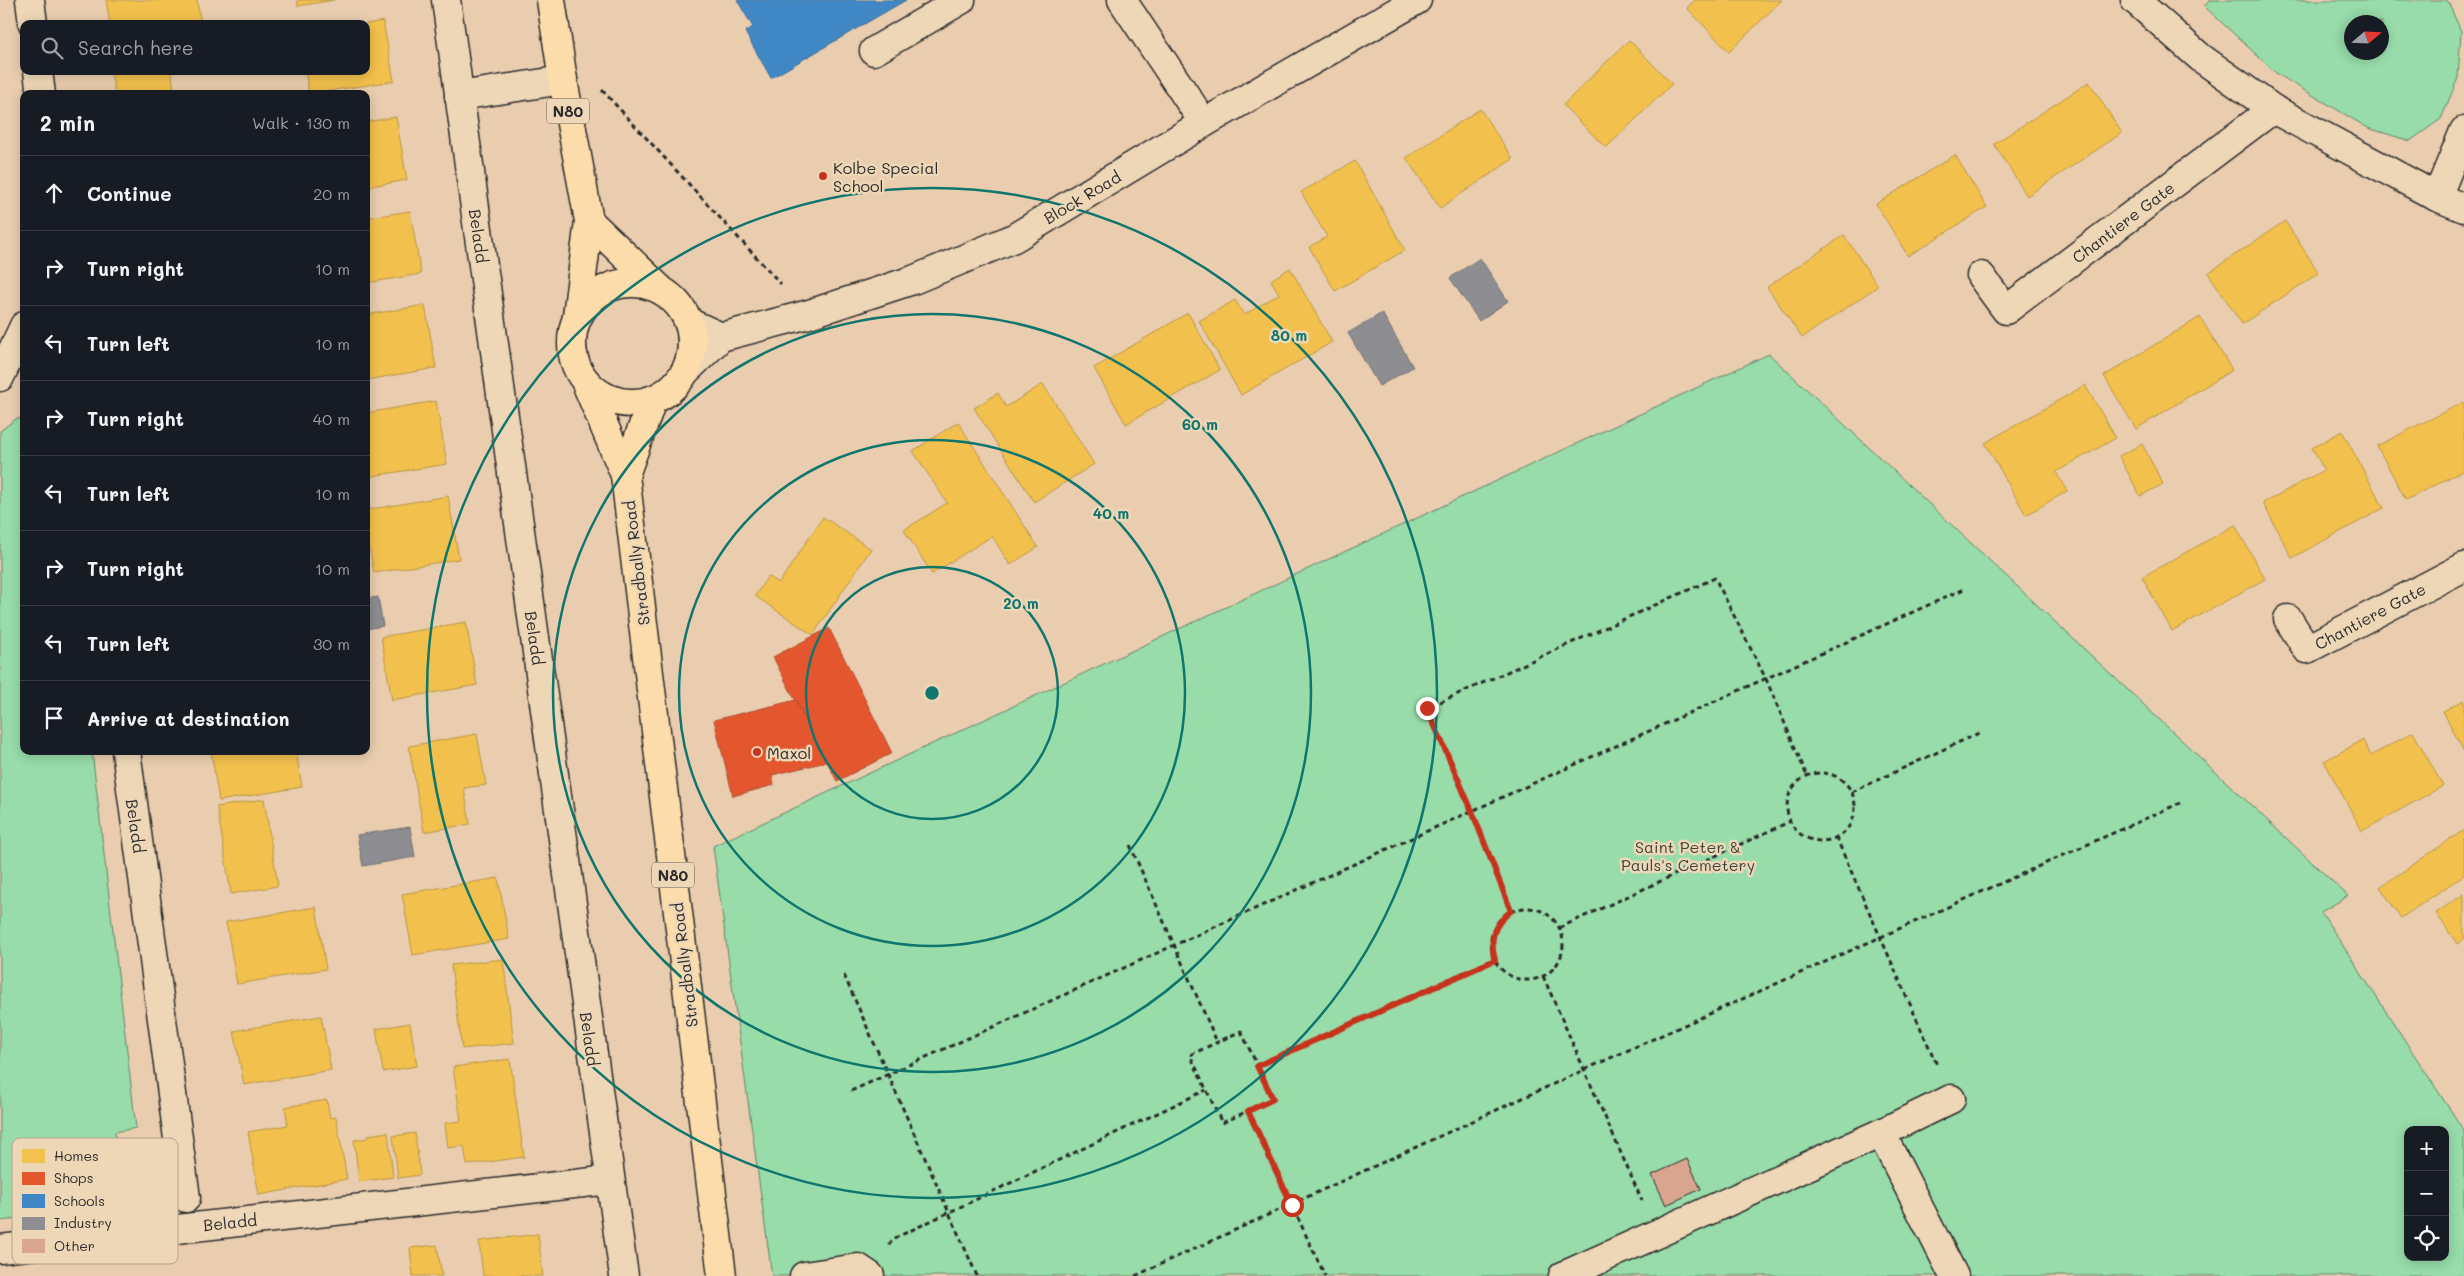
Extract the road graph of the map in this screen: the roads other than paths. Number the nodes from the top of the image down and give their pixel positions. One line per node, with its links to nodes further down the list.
1 (30, 0): 8 (street)
2 (446, 0): 13 (street, Beladd)
3 (551, 0): 11 (main road, N80)
4 (961, 0): 9 (street)
5 (1122, 0): 15 (street)
6 (1417, 0): 15 (street, Block Road)
7 (2135, 0): 14 (street)
8 (32, 20)
9 (874, 51)
10 (39, 75): 12 (street)
11 (562, 80): 13 (street); 19 (main road, N80)
12 (40, 90)
13 (460, 96): 38 (street, Beladd)
14 (2273, 109): 17 (street); 20 (street, Chantiere Gate)
15 (1204, 123): 25 (street, Block Road)
16 (2464, 131): 17 (street)
17 (2437, 197): 18 (street)
18 (2464, 208)
19 (589, 221): 21 (main road, N80); 22 (main road, N80)
20 (1981, 276)
21 (659, 288): 22 (main road, N80); 23 (main road, N80)
22 (577, 316): 28 (main road, N80)
23 (690, 323): 25 (street); 26 (main road, N80)
24 (20, 334): 27 (street)
25 (721, 337): 26 (street, Block Road)
26 (687, 370): 29 (main road, N80)
27 (0, 377)
28 (586, 384): 29 (main road, N80); 30 (main road, Stradbally Road / N80)
29 (652, 401): 30 (main road, Stradbally Road / N80)
30 (625, 475): 43 (main road, Stradbally Road / N80)
31 (2464, 567): 32 (street, Chantiere Gate)
32 (2288, 619)
33 (127, 755): 37 (street, Beladd)
34 (1951, 1099): 35 (street)
35 (1881, 1133): 45 (street); 46 (street)
36 (178, 1138): 39 (street, Beladd)
37 (178, 1138)
38 (610, 1180): 40 (street, Beladd); 42 (street, Beladd)
39 (186, 1198)
40 (178, 1229)
41 (864, 1272): 44 (street)
42 (624, 1276)
43 (722, 1276)
44 (804, 1276)
45 (1563, 1276)
46 (1954, 1276)

